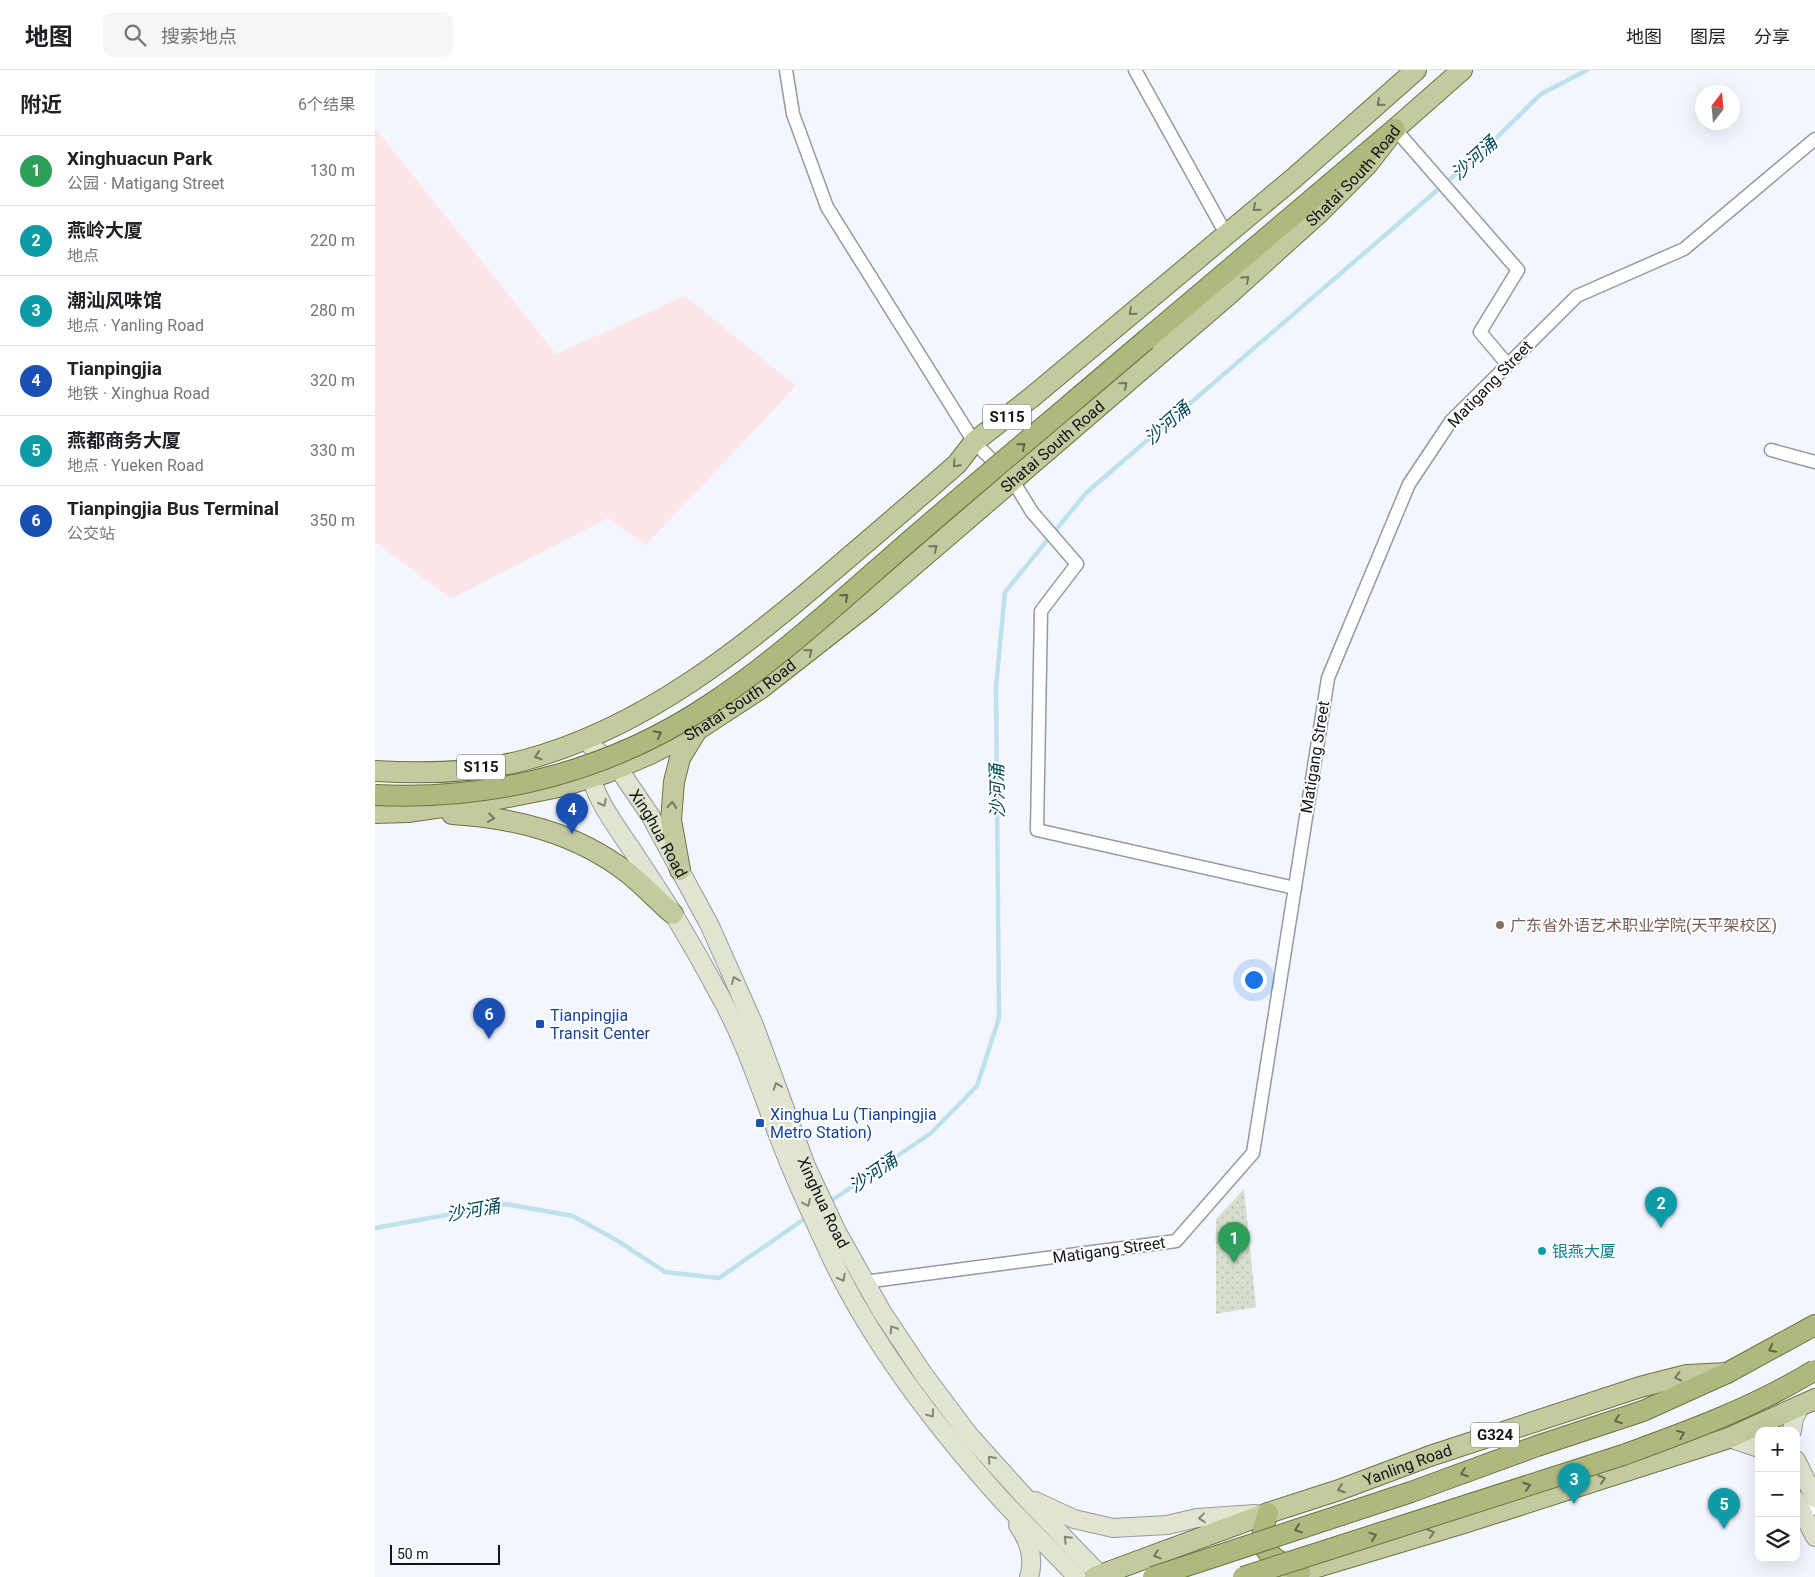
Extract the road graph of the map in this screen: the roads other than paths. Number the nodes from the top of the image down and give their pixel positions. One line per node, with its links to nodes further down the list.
1 (786, 70): 9 (street)
2 (1135, 70): 7 (street)
3 (1416, 70): 9 (main road, Shatai South Road / S115, one-way to 9)
4 (1462, 70): 5 (main road, Shatai South Road / S115)
5 (1395, 129): 8 (street); 12 (main road, Shatai South Road / S115, one-way to 5); 17 (highway, one-way to 5, bridge)
6 (1815, 139): 8 (street, Matigang Street)
7 (1221, 225)
8 (1508, 365): 21 (street, Matigang Street)
9 (974, 442): 12 (street); 14 (main road, Shatai South Road / S115, one-way to 14)
10 (1771, 450): 11 (street)
11 (1815, 462)
12 (1013, 481): 13 (main road, Shatai South Road / S115, one-way to 12); 21 (street)
13 (697, 730): 16 (main road, Shatai South Road / S115); 20 (main road, one-way to 13)
14 (584, 740): 15 (main road, S115, one-way to 15); 16 (main road, Xinghua Road); 16 (main road, Xinghua Road)
15 (375, 771)
16 (605, 773): 18 (main road, S115); 20 (main road, Xinghua Road); 22 (main road, Xinghua Road, one-way to 22)
17 (375, 795)
18 (408, 812): 19 (main road, S115); 22 (main road, one-way to 22)
19 (375, 813)
20 (680, 870): 23 (main road, Xinghua Road, one-way to 20)
21 (1295, 888): 25 (street, Matigang Street)
22 (673, 914): 23 (main road, Xinghua Road)
23 (799, 1168): 24 (main road, Xinghua Road)
24 (829, 1233): 25 (main road, Xinghua Road); 36 (main road, Xinghua Road, one-way to 36)
25 (864, 1282): 34 (main road, Xinghua Road, one-way to 25)
26 (1815, 1325): 28 (highway, Yanling Road / G324, one-way to 28)
27 (1815, 1370): 45 (highway, one-way to 27, bridge)
28 (1727, 1373): 38 (main road, Yanling Road / G324, one-way to 38); 44 (highway, Yanling Road, one-way to 44, bridge)
29 (1807, 1403): 30 (main road); 31 (main road)
30 (1793, 1427)
31 (1729, 1438): 32 (main road); 40 (main road, one-way to 31)
32 (1755, 1447)
33 (1800, 1468): 35 (main road)
34 (1023, 1495): 38 (main road, one-way to 34); 41 (main road, Xinghua Road, one-way to 34)
35 (1815, 1498)
36 (1001, 1499): 42 (main road); 43 (main road, Xinghua Road)
37 (1805, 1506): 39 (main road)
38 (1268, 1513): 40 (highway); 41 (main road, Yanling Road / G324, one-way to 41)
39 (1815, 1537)
40 (1292, 1574)
41 (1099, 1576)
42 (1029, 1577)
43 (1077, 1577)
44 (1153, 1577)
45 (1243, 1577)

